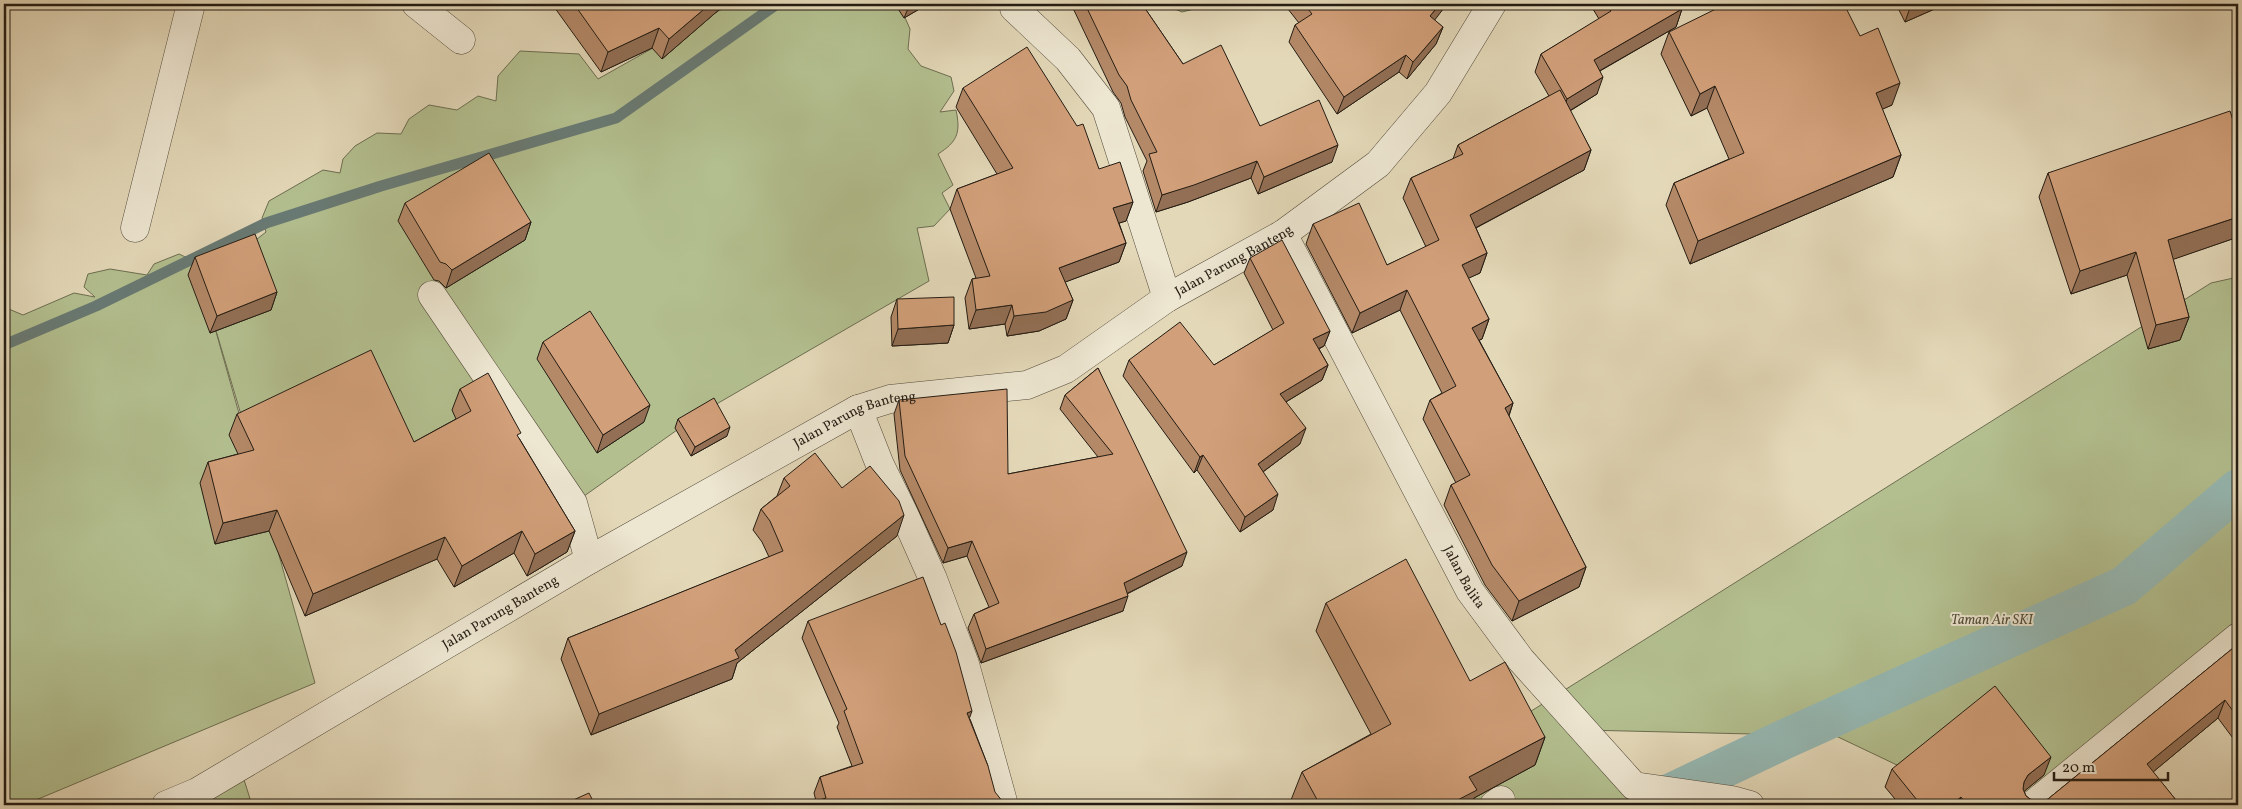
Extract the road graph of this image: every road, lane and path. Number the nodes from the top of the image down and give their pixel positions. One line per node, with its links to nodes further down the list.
1 (191, 4): 6 (street)
2 (416, 4): 5 (street)
3 (1492, 4): 7 (street, Jalan Parung Banteng)
4 (1014, 8): 9 (street)
5 (461, 40)
6 (135, 228)
7 (1283, 234): 9 (street, Jalan Parung Banteng); 14 (street, Jalan Balita)
8 (432, 295): 11 (street)
9 (1166, 298): 10 (street, Jalan Parung Banteng)
10 (858, 409): 11 (street, Jalan Parung Banteng); 16 (street)
11 (589, 560): 13 (street, Jalan Parung Banteng)
12 (2238, 637): 17 (street)
13 (200, 799): 15 (street, Jalan Parung Banteng)
14 (1741, 803)
15 (166, 805)
16 (1004, 805)
17 (2032, 805)

